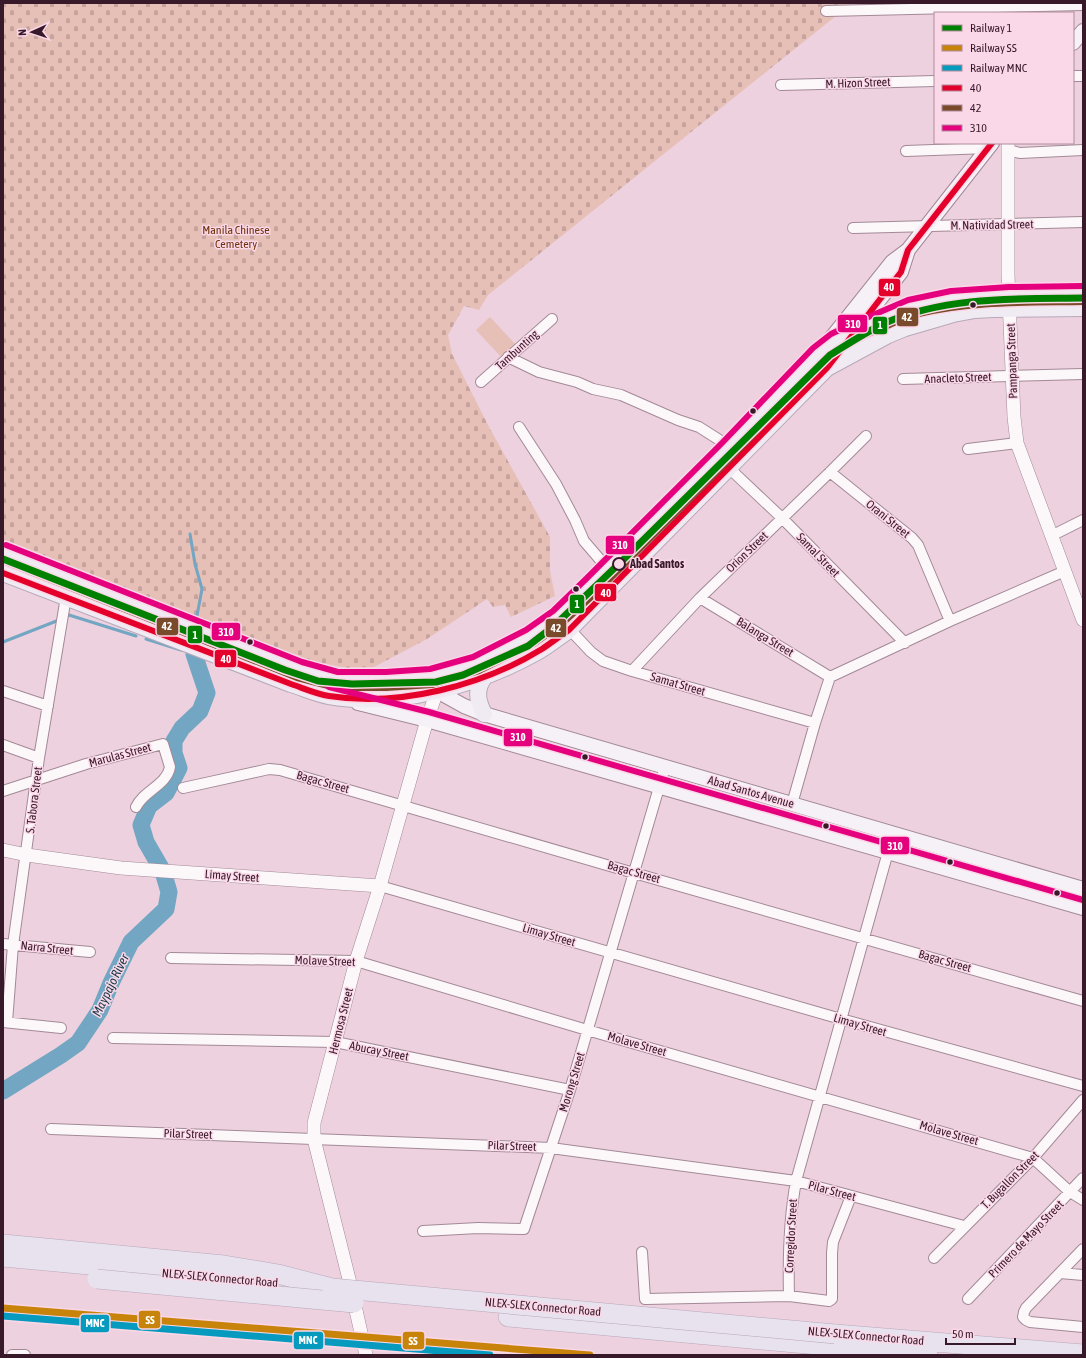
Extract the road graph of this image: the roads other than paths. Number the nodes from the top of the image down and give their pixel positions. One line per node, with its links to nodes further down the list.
1 (1083, 5): 2 (street)
2 (1003, 8): 3 (street)
3 (826, 11)
4 (1083, 31): 5 (main road)
5 (1074, 42)
6 (934, 81): 7 (street, M. Hizon Street)
7 (781, 85)
8 (990, 146): 11 (street); 14 (main road)
9 (1008, 147): 10 (street); 13 (street, Pampanga Street)
10 (1083, 150)
11 (906, 151)
12 (1083, 222): 13 (street, M. Natividad Street)
13 (1008, 225): 14 (street, M. Natividad Street); 18 (street, Pampanga Street)
14 (926, 226): 15 (street, M. Natividad Street); 16 (main road)
15 (853, 228)
16 (908, 250): 21 (main road); 22 (main road)
17 (1083, 294): 18 (main road)
18 (1010, 302): 19 (main road); 21 (main road); 24 (main road); 26 (street, Pampanga Street)
19 (1083, 308)
20 (552, 319): 23 (street, Tambunting)
21 (854, 331): 22 (main road); 24 (main road)
22 (819, 354): 33 (main road)
23 (508, 357): 28 (street, Tambunting); 33 (street, Samal Street)
24 (827, 368): 33 (main road)
25 (1083, 374): 26 (street, Anacleto Street)
26 (1012, 377): 27 (street, Anacleto Street); 31 (street, Pampanga Street)
27 (904, 379)
28 (481, 382)
29 (519, 427): 39 (street)
30 (866, 436): 34 (street, Orion Street)
31 (1018, 443): 32 (street); 37 (street, Pampanga Street)
32 (968, 448)
33 (732, 459): 35 (street, Samal Street); 39 (main road); 48 (main road)
34 (830, 472): 35 (street, Orion Street); 47 (street, Orani Street)
35 (782, 518): 43 (street, Orion Street); 49 (street, Samal Street)
36 (1083, 520): 37 (street)
37 (1051, 536): 40 (street, Pampanga Street)
38 (3, 552): 42 (main road)
39 (608, 569): 45 (main road)
40 (1064, 571): 46 (street, Pampanga Street); 47 (street)
41 (3, 573): 44 (main road)
42 (69, 579): 44 (street, S. Tabora Street); 53 (main road)
43 (700, 598): 50 (street, Orion Street); 52 (street, Balanga Street)
44 (64, 605): 55 (main road); 56 (street, S. Tabora Street)
45 (558, 617): 48 (street, Samat Street); 53 (main road)
46 (1083, 620)
47 (950, 621): 49 (street)
48 (569, 630): 50 (street, Samat Street); 51 (main road)
49 (905, 643): 52 (street)
50 (632, 671): 59 (street, Samat Street)
51 (485, 676): 53 (main road); 57 (main road)
52 (830, 677): 59 (street)
53 (434, 684): 55 (main road); 57 (main road, Abad Santos Avenue); 58 (street, Hermosa Street)
54 (3, 691): 56 (street)
55 (329, 696): 58 (main road, Abad Santos Avenue)
56 (48, 706): 61 (street, S. Tabora Street)
57 (484, 714): 62 (main road, Abad Santos Avenue)
58 (427, 720): 64 (main road, Abad Santos Avenue); 67 (street, Hermosa Street)
59 (815, 723): 68 (street)
60 (3, 744): 61 (street)
61 (39, 758): 63 (street, S. Tabora Street)
62 (665, 767): 64 (street, Morong Street); 68 (main road, Abad Santos Avenue)
63 (37, 780): 66 (street, Marulas Street); 69 (street, Marulas Street); 72 (street, S. Tabora Street)
64 (659, 787): 71 (main road, Abad Santos Avenue); 73 (street, Morong Street)
65 (183, 788): 67 (street, Bagac Street)
66 (3, 791)
67 (403, 804): 73 (street, Bagac Street); 74 (street, Hermosa Street)
68 (792, 804): 75 (main road, Abad Santos Avenue)
69 (136, 807)
70 (3, 850): 72 (street, Limay Street)
71 (888, 852): 76 (main road, Abad Santos Avenue); 77 (street, Corregidor Street)
72 (27, 855): 74 (street, Limay Street); 79 (street, S. Tabora Street)
73 (634, 873): 77 (street, Bagac Street); 81 (street, Morong Street)
74 (380, 886): 81 (street, Limay Street); 83 (street, Hermosa Street)
75 (1083, 889)
76 (1083, 908)
77 (863, 938): 84 (street, Bagac Street); 85 (street, Corregidor Street)
78 (3, 944): 79 (street, Narra Street)
79 (14, 945): 80 (street, Narra Street); 86 (street, S. Tabora Street)
80 (90, 952)
81 (610, 952): 85 (street, Limay Street); 88 (street, Morong Street)
82 (171, 958): 83 (street, Molave Street)
83 (356, 961): 88 (street, Molave Street); 90 (street, Hermosa Street)
84 (1083, 1001)
85 (841, 1020): 91 (street, Limay Street); 93 (street, Corregidor Street)
86 (5, 1022): 87 (street)
87 (62, 1028)
88 (587, 1030): 92 (street, Morong Street); 93 (street, Molave Street)
89 (114, 1038): 90 (street, Abucay Street)
90 (335, 1042): 92 (street, Abucay Street); 96 (street, Hermosa Street)
91 (1083, 1086)
92 (570, 1090): 97 (street, Morong Street)
93 (820, 1097): 98 (street, Molave Street); 100 (street, Corregidor Street)
94 (1083, 1100): 98 (street, T. Bugallon Street)
95 (51, 1129): 96 (street, Pilar Street)
96 (314, 1139): 97 (street, Pilar Street); 121 (street, Hermosa Street)
97 (551, 1148): 100 (street, Pilar Street); 105 (street, Morong Street)
98 (1033, 1158): 101 (street, Molave Street); 104 (street, T. Bugallon Street)
99 (1083, 1178): 101 (street, Primero de Mayo Street)
100 (796, 1181): 102 (street, Pilar Street); 115 (street, Corregidor Street)
101 (1070, 1192): 103 (street, Molave Street); 116 (street, Primero de Mayo Street)
102 (851, 1196): 104 (street, Pilar Street); 115 (street)
103 (1083, 1200)
104 (964, 1226): 110 (street, T. Bugallon Street)
105 (423, 1231)
106 (3, 1244): 114 (highway)
107 (1083, 1249): 112 (street)
108 (642, 1252): 115 (street)
109 (3, 1257): 114 (highway, NLEX-SLEX Connector Road)
110 (934, 1258)
111 (3, 1271): 122 (highway, NLEX-SLEX Connector Road, bridge)
112 (1060, 1273): 113 (street); 117 (street)
113 (1083, 1275)
114 (332, 1288): 118 (highway, NLEX-SLEX Connector Road, bridge)
115 (790, 1296)
116 (968, 1299)
117 (1083, 1327)
118 (1083, 1354)
119 (12, 1355): 120 (street)
120 (25, 1355)
121 (366, 1355)
122 (928, 1355)

